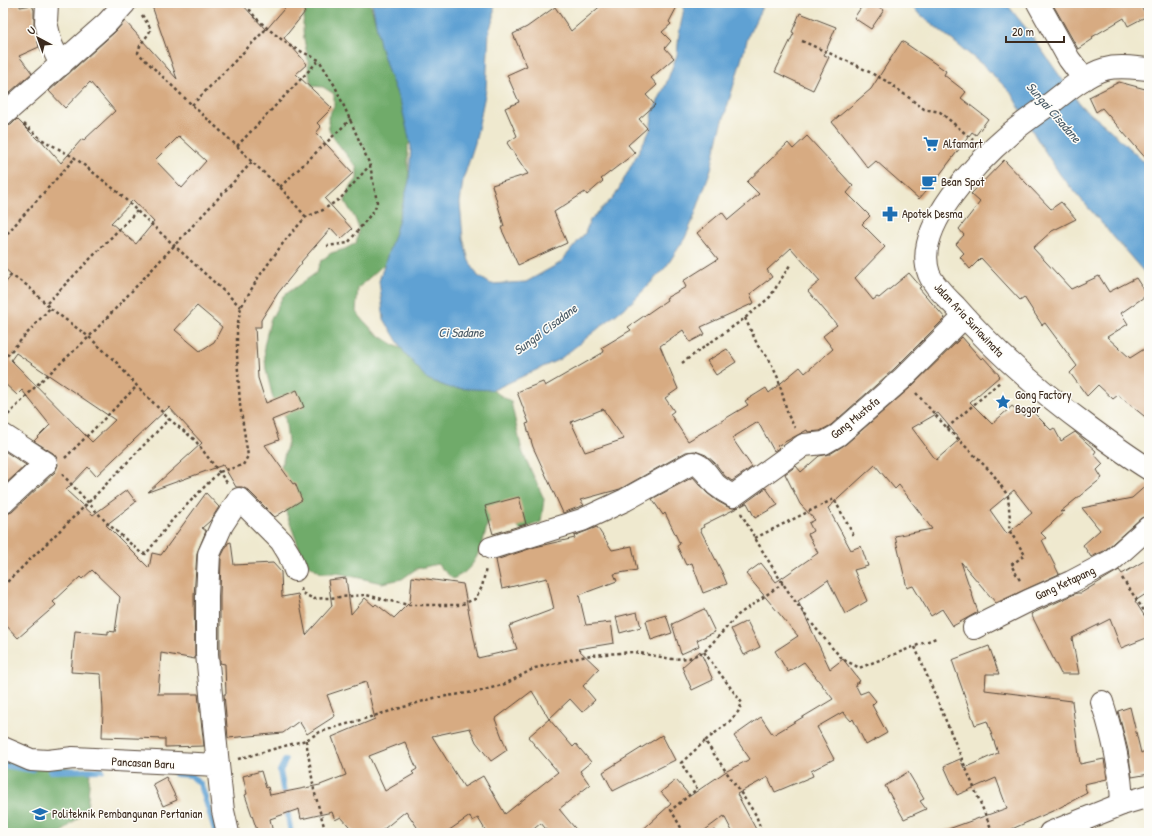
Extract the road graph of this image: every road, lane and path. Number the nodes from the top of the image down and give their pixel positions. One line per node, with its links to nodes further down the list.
1 (11, 3): 5 (path)
2 (47, 3): 10 (street)
3 (251, 3): 7 (path)
4 (1038, 3): 12 (street)
5 (3, 4)
6 (133, 8): 10 (street); 13 (path)
7 (267, 28): 9 (path); 13 (path)
8 (802, 41): 17 (path)
9 (319, 60): 15 (path); 16 (path)
10 (61, 65): 14 (street)
11 (1149, 69): 12 (street, Jalan Aria Suriawinata)
12 (1080, 82): 17 (street, Jalan Aria Suriawinata)
13 (192, 106): 16 (path)
14 (6, 113): 18 (path)
15 (351, 119): 20 (path); 21 (path)
16 (237, 146): 19 (path)
17 (989, 154): 32 (street, Jalan Aria Suriawinata)
18 (75, 158): 22 (path); 24 (path)
19 (252, 162): 21 (path); 25 (path)
20 (370, 165): 23 (path); 26 (path)
21 (280, 187): 23 (path)
22 (137, 211): 25 (path); 29 (path)
23 (306, 217): 30 (path)
24 (3, 238)
25 (175, 246): 30 (path); 34 (path)
26 (328, 246)
27 (790, 265): 33 (path)
28 (3, 274): 29 (path)
29 (47, 303): 31 (path)
30 (242, 307): 46 (path)
31 (50, 308): 34 (path); 35 (path)
32 (964, 317): 37 (street, Jalan Aria Suriawinata); 38 (street, Gang Mustofa)
33 (745, 318): 36 (path); 43 (path)
34 (89, 337): 39 (path); 41 (path)
35 (3, 360)
36 (682, 363)
37 (1015, 368): 42 (path); 45 (street, Jalan Aria Suriawinata)
38 (903, 378): 42 (path); 43 (street, Gang Mustofa)
39 (137, 386): 40 (path); 44 (path)
40 (169, 419): 46 (path); 50 (path)
41 (6, 425): 44 (street)
42 (947, 428): 59 (path)
43 (804, 445): 47 (street, Gang Mustofa)
44 (51, 465): 49 (street); 50 (path)
45 (1149, 469)
46 (219, 472): 48 (path); 50 (path)
47 (733, 496): 53 (path); 54 (street)
48 (239, 499): 56 (street); 69 (street)
49 (3, 503)
50 (88, 503): 58 (path)
51 (1149, 527): 55 (street, Gang Ketapang)
52 (854, 536): 53 (path)
53 (755, 538): 57 (path)
54 (491, 548): 56 (path)
55 (1111, 561): 59 (street, Gang Ketapang); 60 (path)
56 (295, 570)
57 (783, 583): 63 (path); 64 (path)
58 (3, 586)
59 (1028, 601): 61 (street, Gang Ketapang)
60 (1149, 618)
61 (974, 628)
62 (936, 638): 63 (path)
63 (915, 647): 80 (path)
64 (704, 652): 66 (path); 67 (path)
65 (1102, 702): 71 (street)
66 (306, 740): 69 (path); 73 (path)
67 (705, 741): 76 (path); 79 (path)
68 (3, 748): 69 (street, Pancasan Baru)
69 (218, 765): 72 (street)
70 (1149, 796): 71 (street)
71 (1122, 804): 81 (street)
72 (228, 833)
73 (327, 833)
74 (410, 833): 75 (path)
75 (415, 833)
76 (684, 833)
77 (708, 833): 78 (path)
78 (715, 833)
79 (762, 833)
80 (992, 833)
81 (1050, 833)

